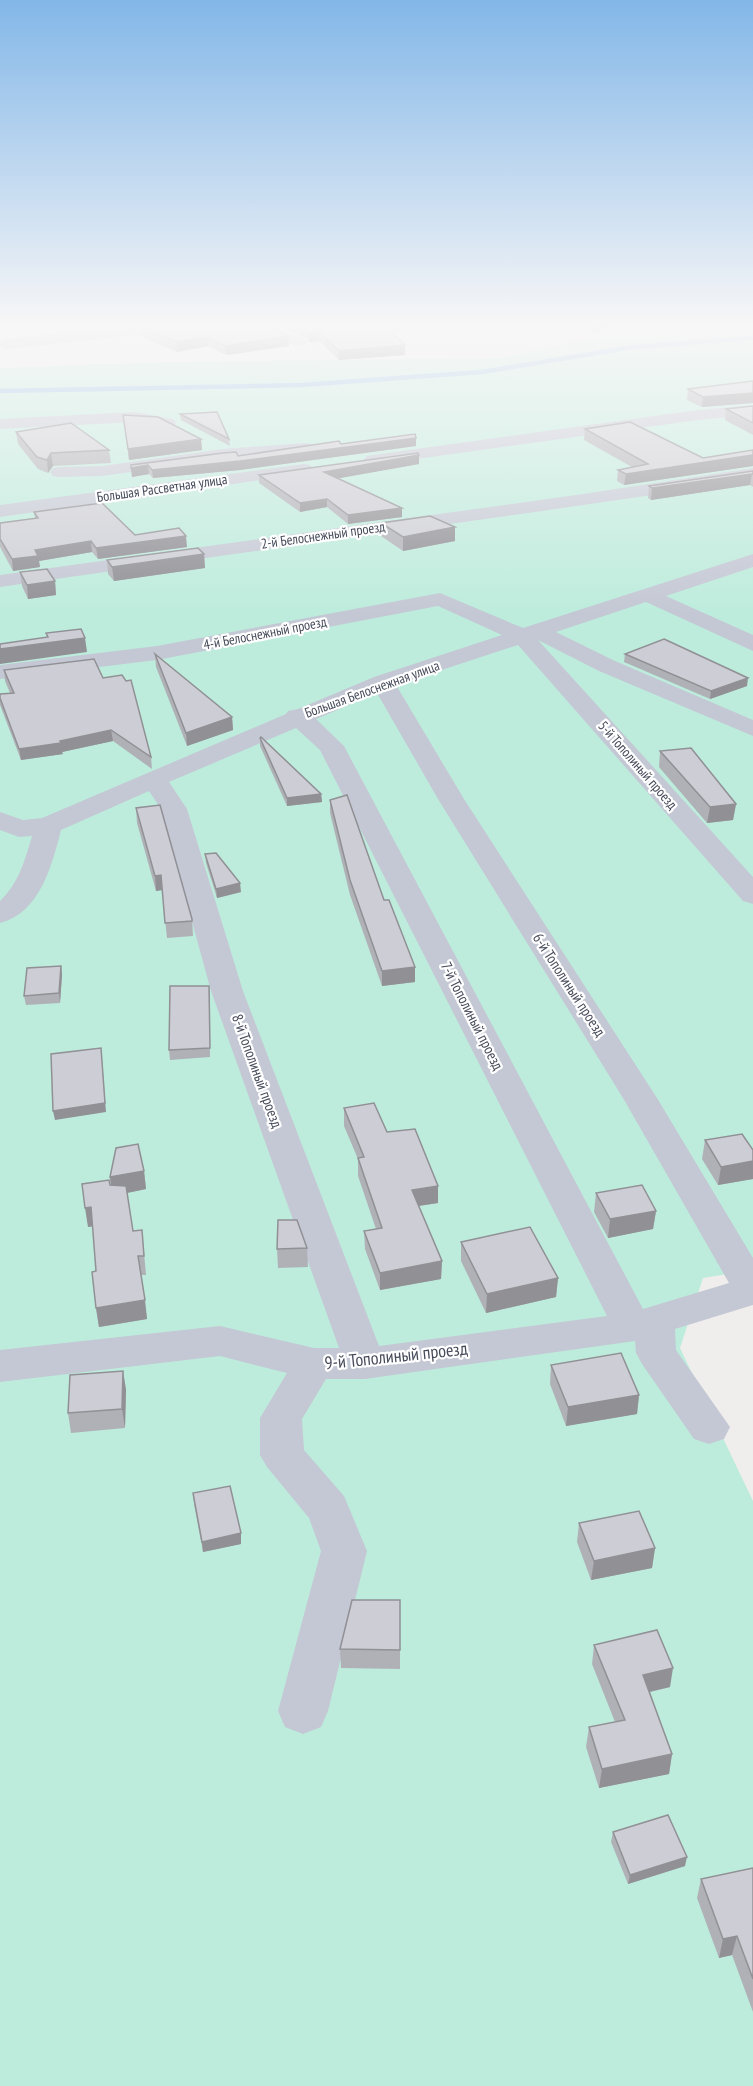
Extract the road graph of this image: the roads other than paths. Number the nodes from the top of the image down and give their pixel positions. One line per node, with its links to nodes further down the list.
1 (70, 420): 5 (street)
2 (154, 420): 6 (street)
3 (611, 420): 8 (street)
4 (652, 420): 11 (street)
5 (0, 424)
6 (184, 432)
7 (206, 442): 10 (street)
8 (376, 442)
9 (318, 448): 10 (street)
10 (223, 454): 13 (street)
11 (352, 462)
12 (316, 467): 15 (street, Большая Рассветная улица)
13 (59, 472)
14 (753, 474): 17 (street, 2-й Белоснежный проезд)
15 (0, 511)
16 (753, 560): 18 (street, Большая Белоснежная улица)
17 (0, 581)
18 (647, 595): 19 (street, Большая Белоснежная улица); 20 (street)
19 (529, 634): 21 (street, 4-й Белоснежный проезд); 22 (street, Большая Белоснежная улица); 24 (street, 4-й Белоснежный проезд); 28 (street, 5-й Тополиный проезд)
20 (753, 644)
21 (0, 672)
22 (382, 682): 23 (street, Большая Белоснежная улица); 30 (street, 6-й Тополиный проезд)
23 (297, 716): 25 (street, Большая Белоснежная улица); 31 (street, 7-й Тополиный проезд)
24 (753, 729)
25 (154, 779): 27 (street, Большая Белоснежная улица); 32 (street, 8-й Тополиный проезд)
26 (0, 820): 27 (street, Большая Белоснежная улица)
27 (48, 825): 29 (street)
28 (753, 895)
29 (0, 914)
30 (753, 1290): 31 (street, 9-й Тополиный проезд)
31 (643, 1323): 32 (street, 9-й Тополиный проезд); 35 (street)
32 (365, 1363): 33 (street, 9-й Тополиный проезд)
33 (314, 1365): 34 (street, 9-й Тополиный проезд); 36 (street)
34 (0, 1366)
35 (709, 1427)
36 (303, 1711)

